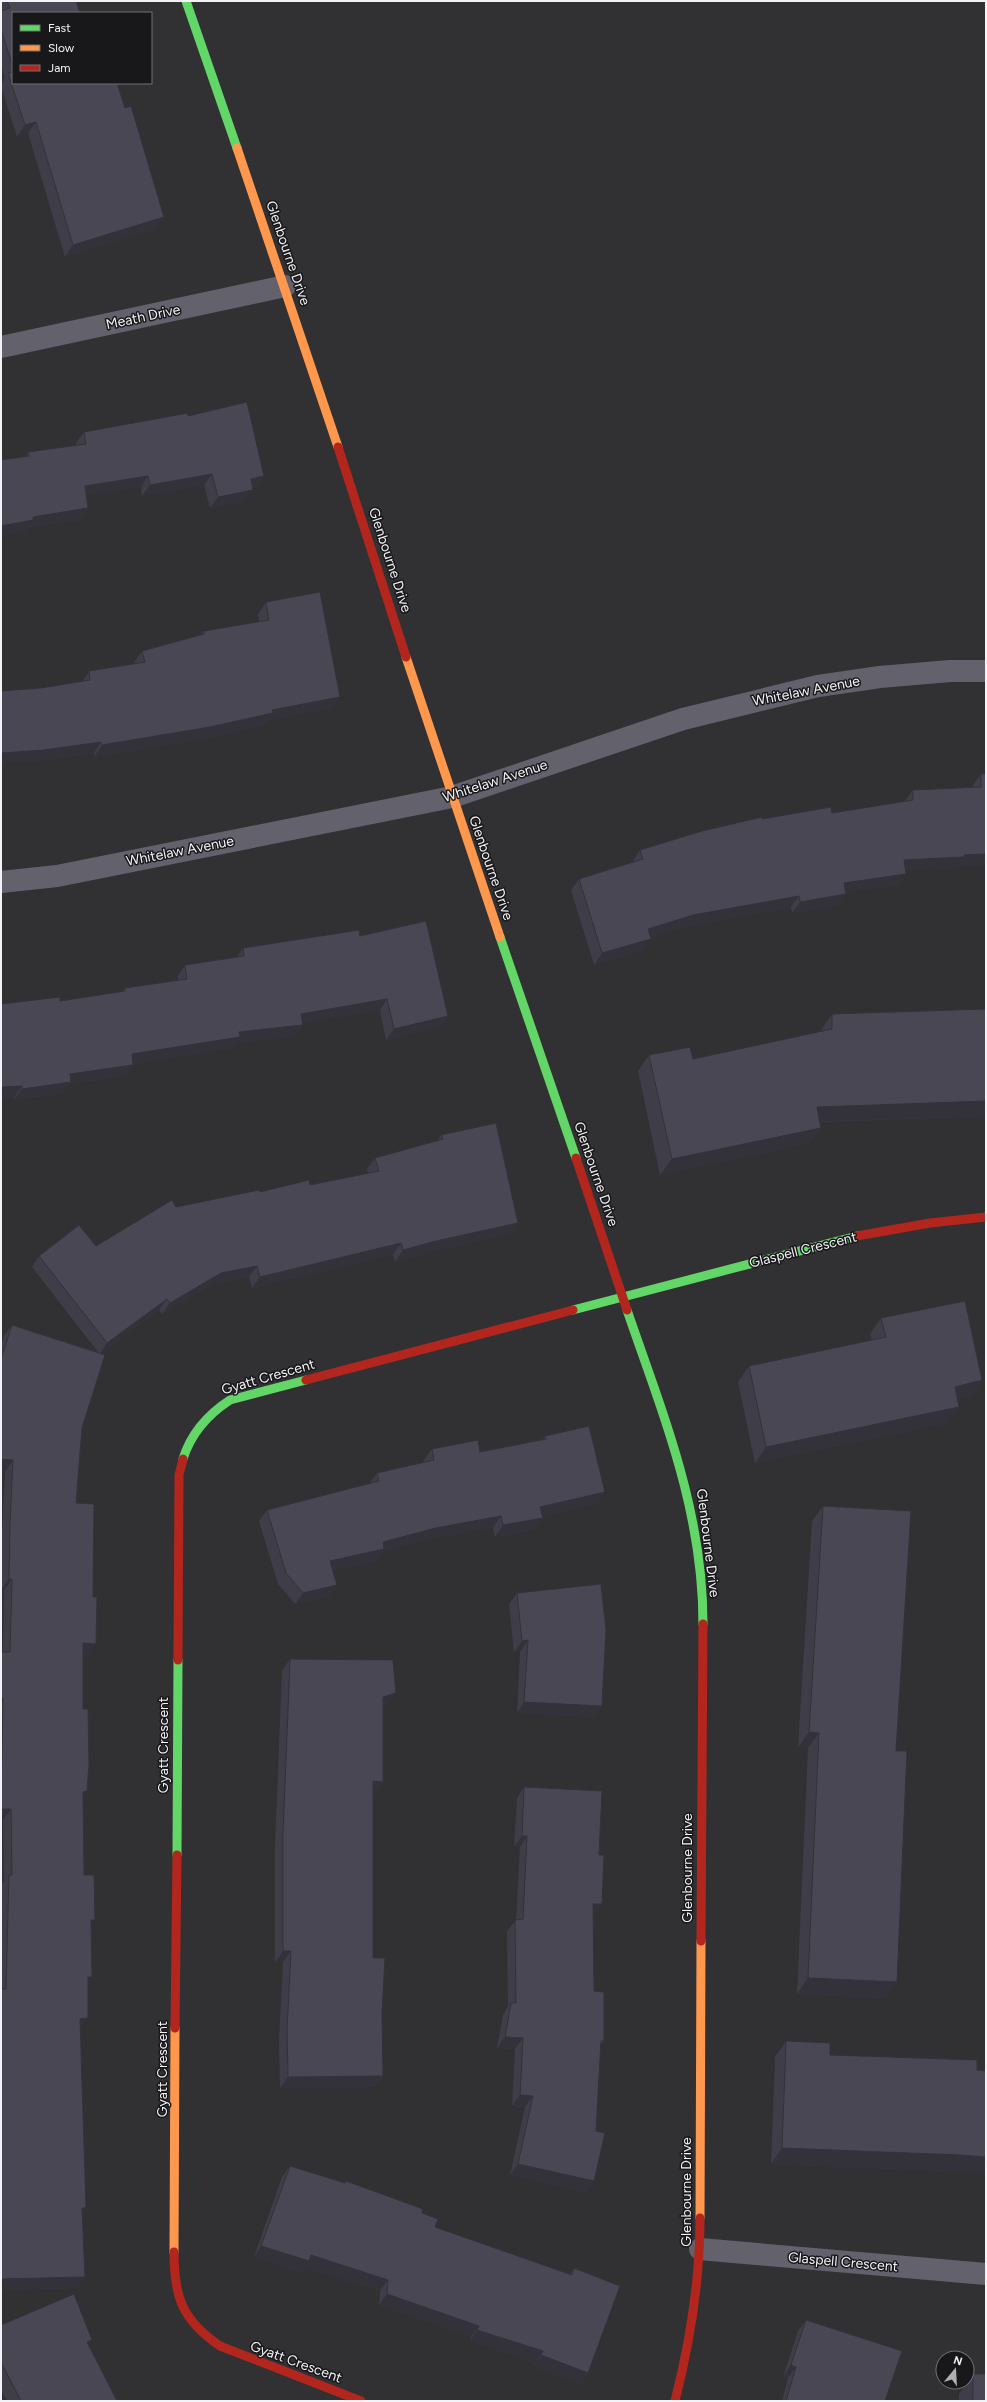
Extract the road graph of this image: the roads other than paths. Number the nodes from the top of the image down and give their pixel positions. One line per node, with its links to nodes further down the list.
1 (186, 1): 2 (street, Glenbourne Drive)
2 (285, 286): 3 (street, Meath Drive); 5 (street, Glenbourne Drive)
3 (1, 347)
4 (986, 671): 5 (street, Whitelaw Avenue)
5 (452, 797): 6 (street, Whitelaw Avenue); 8 (street, Glenbourne Drive)
6 (1, 882)
7 (986, 1217): 8 (street, Glaspell Crescent)
8 (623, 1297): 9 (street, Glenbourne Drive); 11 (street, Gyatt Crescent)
9 (700, 2249): 10 (street, Glaspell Crescent); 12 (street, Glenbourne Drive)
10 (986, 2274)
11 (362, 2401)
12 (675, 2401)

